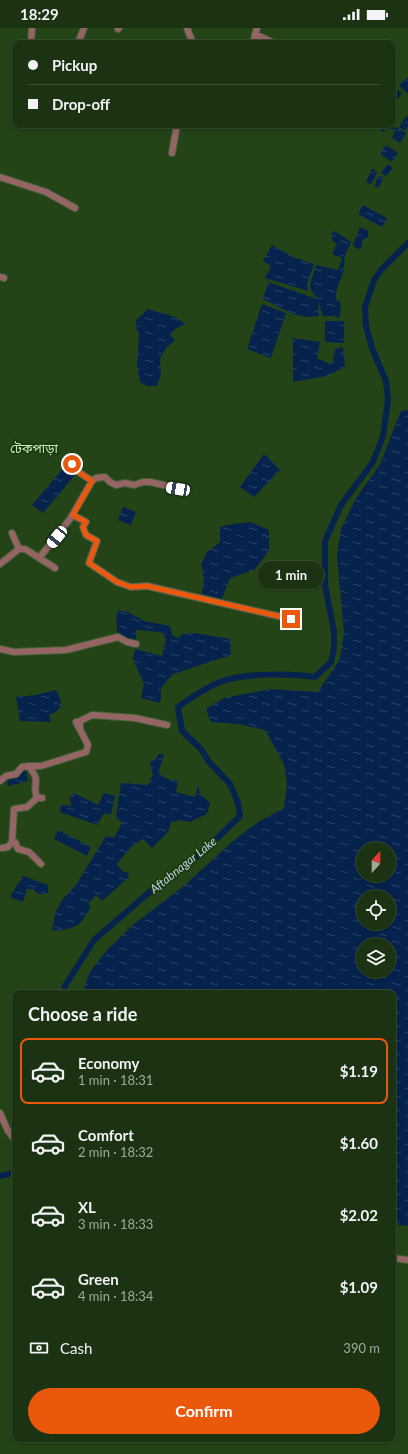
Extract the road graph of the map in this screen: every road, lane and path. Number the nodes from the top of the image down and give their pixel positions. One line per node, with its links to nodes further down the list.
1 (32, 28): 5 (street)
2 (84, 28): 6 (street)
3 (187, 28): 7 (street)
4 (256, 31): 8 (street)
5 (31, 40)
6 (79, 40)
7 (192, 40)
8 (270, 40)
9 (176, 128): 10 (street)
10 (172, 153)
11 (0, 177): 12 (street)
12 (75, 208)
13 (72, 464): 14 (street)
14 (92, 481): 15 (street); 16 (street)
15 (186, 490)
16 (73, 515): 19 (street); 22 (street)
17 (12, 533): 18 (street)
18 (19, 549): 19 (street); 20 (street)
19 (40, 558): 21 (street)
20 (0, 564)
21 (55, 568)
22 (291, 619)
23 (136, 644): 24 (street)
24 (0, 649)
25 (76, 722): 27 (street)
26 (167, 725): 27 (street)
27 (80, 730): 28 (street)
28 (28, 766): 29 (street); 30 (street)
29 (0, 782)
30 (12, 842): 31 (street); 32 (street)
31 (2, 848)
32 (41, 864)
33 (0, 1113): 34 (street)
34 (12, 1136)
35 (396, 1258): 36 (street)
36 (408, 1260)

